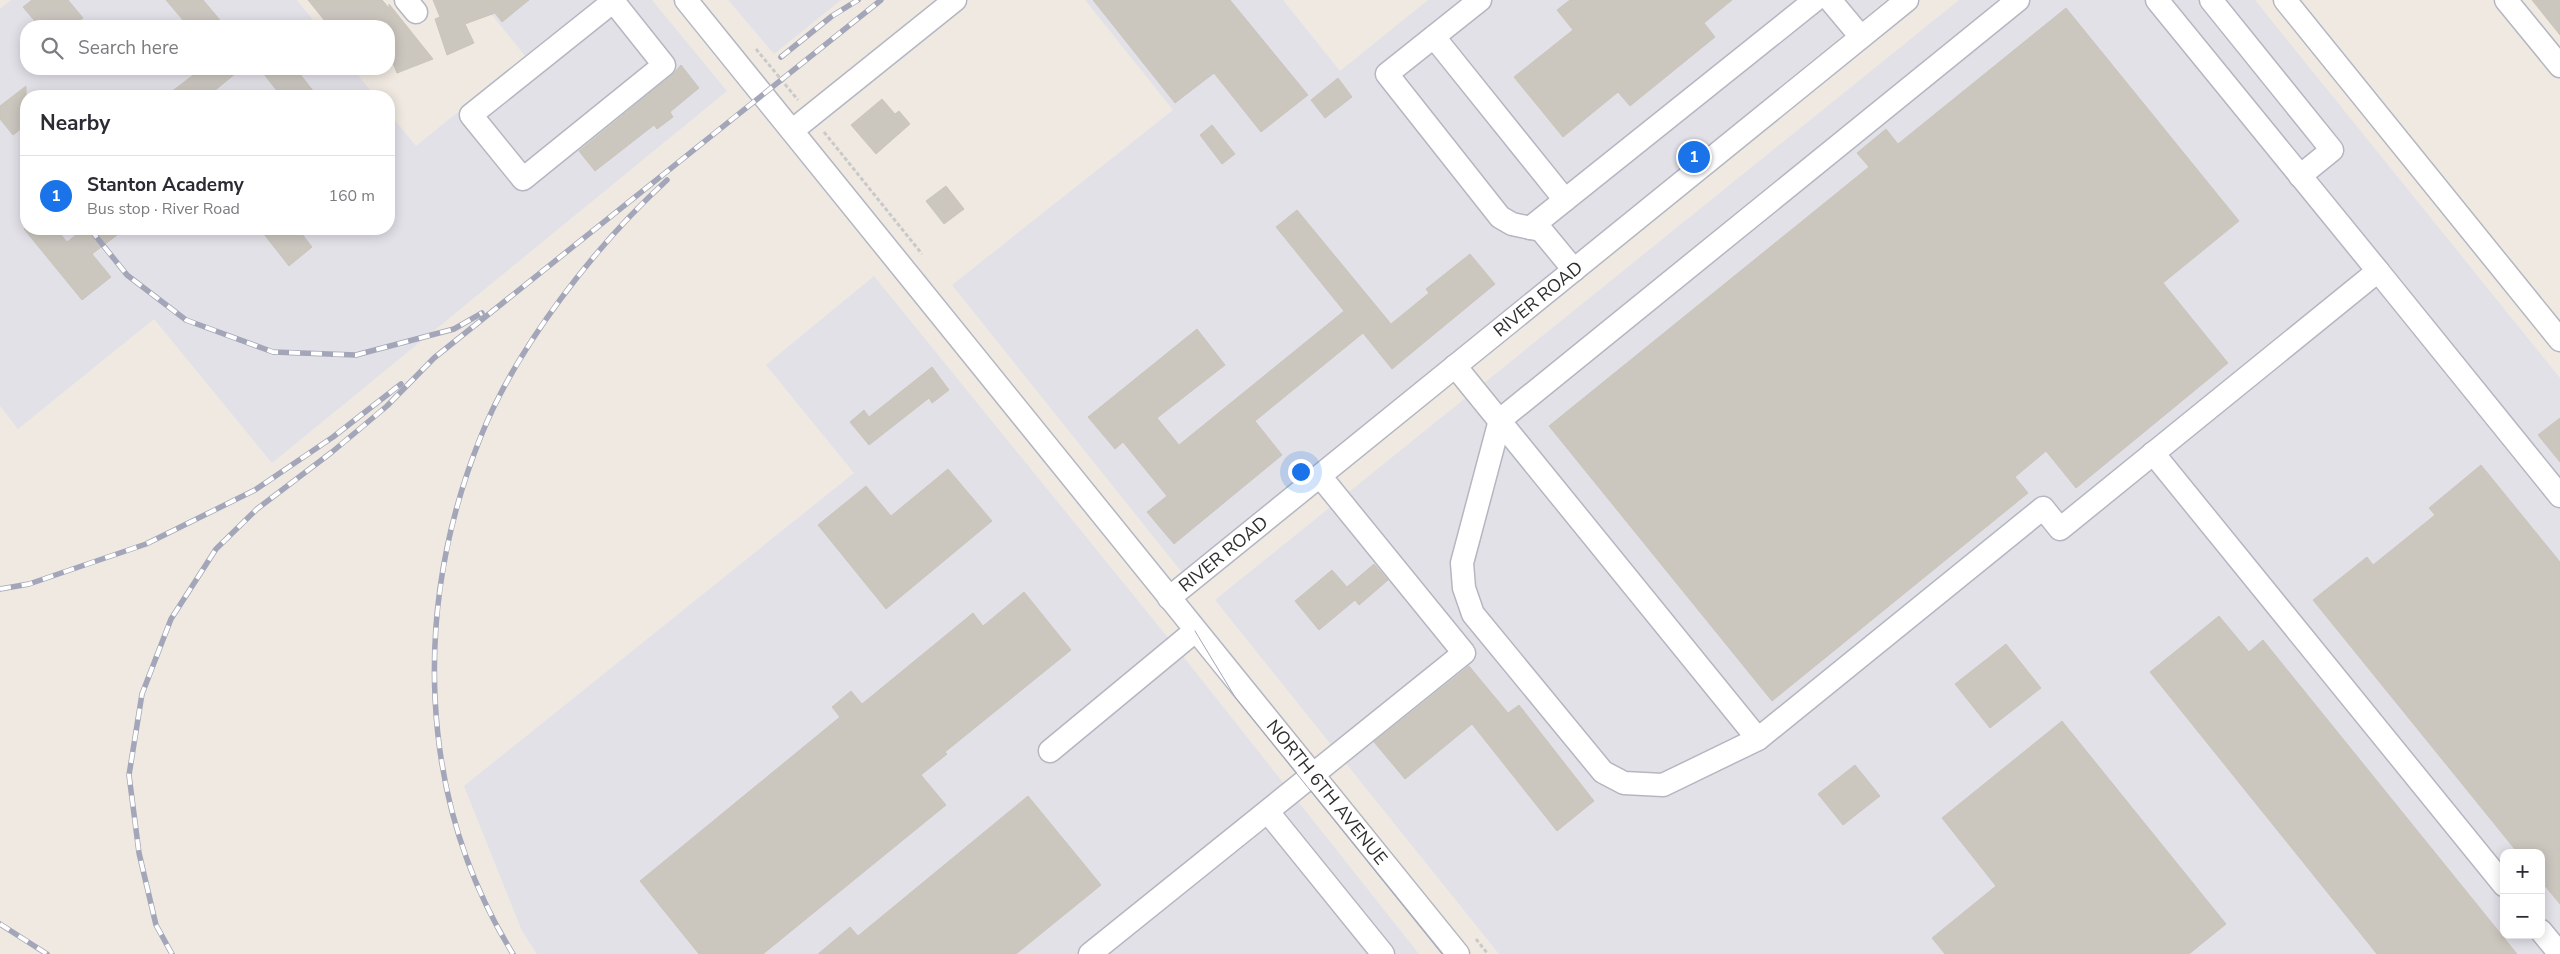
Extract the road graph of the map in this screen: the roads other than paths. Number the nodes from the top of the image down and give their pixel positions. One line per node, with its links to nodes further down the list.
1 (686, 0): 16 (street, NORTH 6TH AVENUE)
2 (955, 0): 16 (street)
3 (1480, 0): 13 (street)
4 (1815, 0): 18 (street)
5 (1830, 0): 14 (street)
6 (1906, 0): 14 (street, RIVER ROAD)
7 (2018, 0): 24 (street)
8 (2157, 0): 17 (street)
9 (2211, 0): 17 (street)
10 (2285, 0): 22 (street)
11 (2506, 0): 15 (street)
12 (614, 1): 12 (street)
13 (1434, 36): 18 (street); 19 (street)
14 (1861, 37): 20 (street, RIVER ROAD)
15 (2560, 66)
16 (793, 130): 28 (street, NORTH 6TH AVENUE)
17 (2300, 176): 21 (street)
18 (1565, 200): 19 (street)
19 (1530, 228): 20 (street)
20 (1574, 270): 23 (street, RIVER ROAD)
21 (2378, 271): 25 (street); 27 (street)
22 (2560, 340)
23 (1455, 366): 24 (street); 26 (street, RIVER ROAD)
24 (1500, 420): 30 (street); 30 (street)
25 (2153, 454): 30 (street); 34 (street)
26 (1320, 476): 28 (street, RIVER ROAD); 32 (street)
27 (2560, 496)
28 (1169, 598): 29 (street, NORTH 6TH AVENUE)
29 (1195, 631): 31 (street); 32 (street, NORTH 6TH AVENUE)
30 (1758, 739)
31 (1050, 751)
32 (1313, 776): 33 (street); 38 (street, NORTH 6TH AVENUE)
33 (1268, 812): 36 (street); 37 (street)
34 (2500, 880)
35 (2545, 936): 39 (street)
36 (1090, 954)
37 (1383, 954)
38 (1458, 954)
39 (2560, 954)

